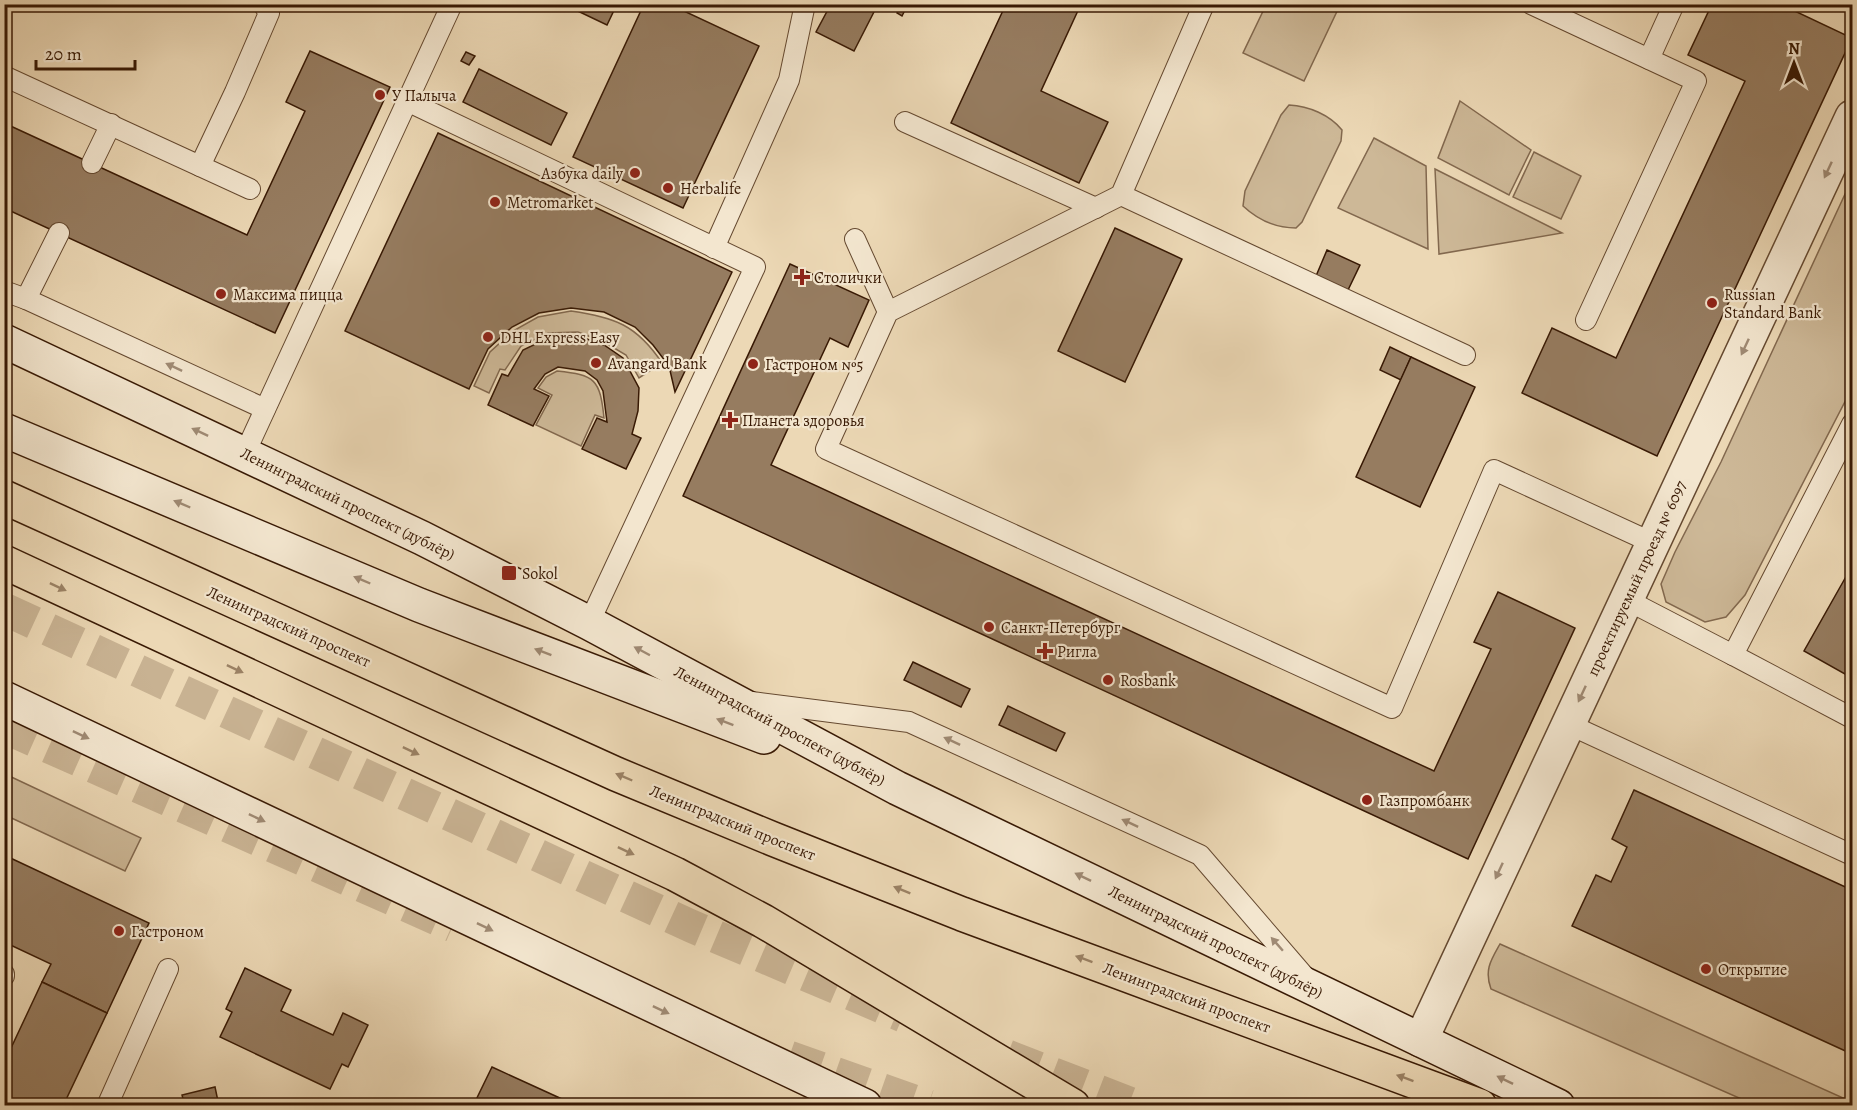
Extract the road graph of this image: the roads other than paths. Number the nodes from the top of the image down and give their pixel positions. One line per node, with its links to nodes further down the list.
1 (262, 4): 14 (lane)
2 (452, 4): 9 (lane)
3 (805, 4): 20 (lane)
4 (1204, 4): 16 (lane)
5 (1531, 4): 7 (lane)
6 (1674, 4): 7 (lane)
7 (1649, 59): 24 (lane)
8 (4, 76): 12 (lane)
9 (407, 101): 20 (lane); 27 (lane)
10 (1852, 117): 32 (main road, проектируемый проезд № 6097, one-way to 32)
11 (905, 122): 17 (lane)
12 (111, 124): 13 (lane); 14 (lane)
13 (92, 163)
14 (200, 166): 15 (lane)
15 (250, 189)
16 (1121, 195): 17 (lane); 26 (lane)
17 (1096, 208): 23 (lane)
18 (58, 233): 22 (lane)
19 (855, 239): 23 (lane)
20 (714, 248): 35 (lane)
21 (4, 291): 22 (lane)
22 (26, 299): 27 (lane, one-way to 22)
23 (888, 312): 32 (lane)
24 (1586, 320)
25 (4, 341): 30 (main road, Ленинградский проспект (дублёр), one-way to 25)
26 (1465, 355)
27 (265, 409): 30 (lane)
28 (1852, 424): 36 (lane)
29 (4, 430): 41 (main road, one-way to 29)
30 (245, 453): 35 (main road, Ленинградский проспект (дублёр))
31 (4, 497): 49 (main road, Ленинградский проспект, one-way to 31)
32 (1653, 543): 34 (main road, проектируемый проезд № 6097)
33 (4, 562): 48 (main road, one-way to 48)
34 (1627, 600): 36 (lane); 40 (main road, проектируемый проезд № 6097, one-way to 40)
35 (589, 623): 37 (main road, Ленинградский проспект (дублёр), one-way to 35)
36 (1733, 655): 39 (lane)
37 (731, 699): 41 (main road, Ленинградский проспект (дублёр)); 44 (lane, one-way to 37)
38 (12, 700): 47 (main road, one-way to 47)
39 (1852, 718)
40 (1568, 724): 42 (lane); 45 (main road, проектируемый проезд № 6097, one-way to 45)
41 (897, 788): 44 (main road, Ленинградский проспект (дублёр), one-way to 41)
42 (1852, 855)
43 (168, 969): 46 (lane)
44 (1315, 988): 45 (main road, Ленинградский проспект (дублёр))
45 (1420, 1040): 50 (main road, Ленинградский проспект (дублёр), one-way to 45)
46 (107, 1106)
47 (865, 1106)
48 (1073, 1106)
49 (1480, 1106)
50 (1558, 1106)

